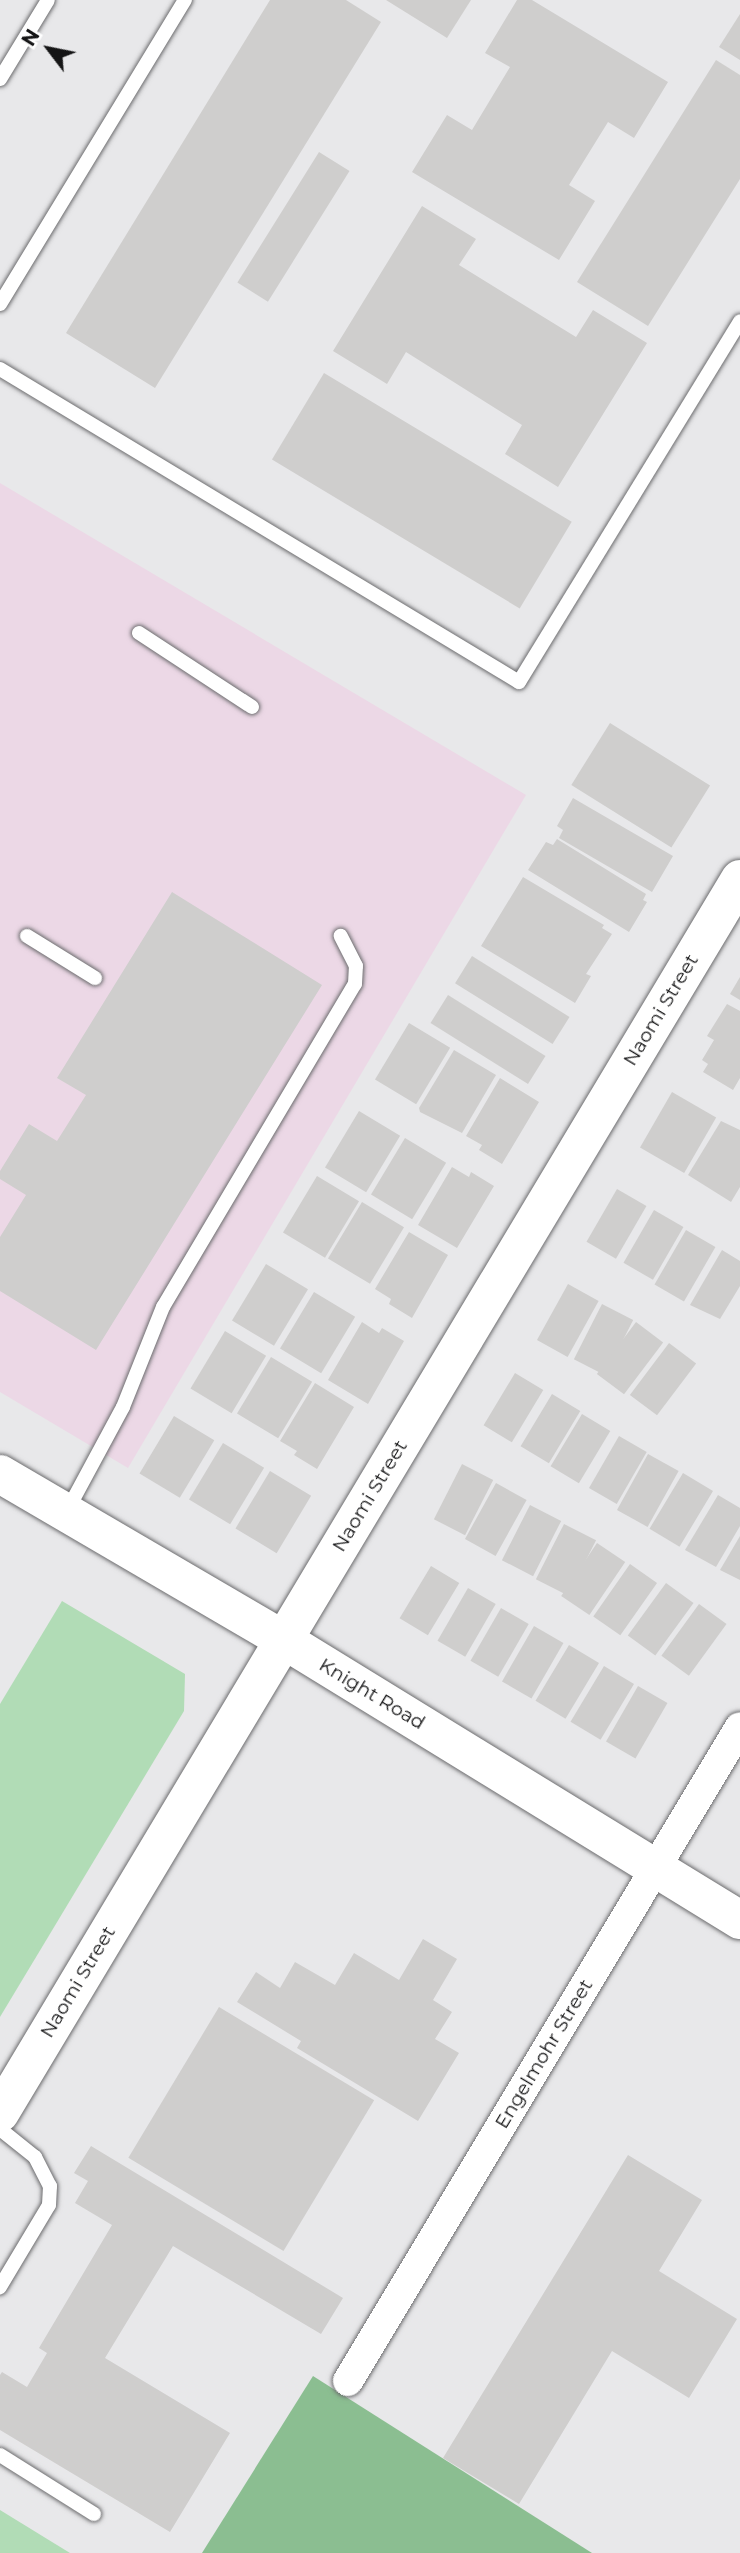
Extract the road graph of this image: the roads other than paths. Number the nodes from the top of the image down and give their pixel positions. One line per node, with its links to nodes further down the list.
1 (48, 0): 3 (lane)
2 (185, 0): 4 (lane)
3 (0, 79)
4 (0, 304)
5 (740, 321): 6 (lane)
6 (0, 369)
7 (139, 633): 8 (lane)
8 (252, 707)
9 (740, 879): 15 (street, Naomi Street)
10 (27, 936): 12 (lane)
11 (341, 936): 14 (lane)
12 (95, 978)
13 (0, 1474): 14 (street, Knight Road)
14 (66, 1512): 15 (street, Knight Road)
15 (284, 1640): 17 (street, Knight Road); 19 (street, Naomi Street)
16 (740, 1727): 17 (street, Engelmohr Street)
17 (656, 1867): 18 (street, Knight Road); 22 (street, Engelmohr Street)
18 (740, 1920)
19 (0, 2113)
20 (0, 2129): 21 (lane)
21 (0, 2287)
22 (348, 2381)
23 (0, 2455): 24 (lane)
24 (94, 2514)

